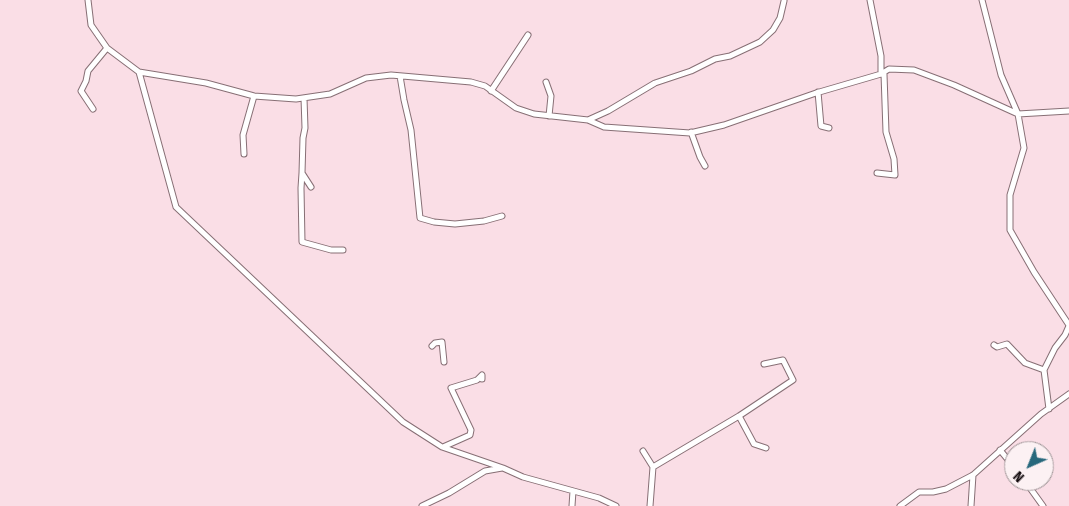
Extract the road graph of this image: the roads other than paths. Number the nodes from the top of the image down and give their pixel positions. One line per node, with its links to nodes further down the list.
1 (88, 0): 6 (street)
2 (870, 0): 8 (street)
3 (982, 0): 17 (street)
4 (784, 2): 19 (street)
5 (528, 35): 11 (street)
6 (106, 48): 7 (street); 15 (street)
7 (140, 72): 13 (street); 39 (street)
8 (882, 74): 12 (street); 17 (street); 24 (street)
9 (400, 76): 11 (street); 14 (street); 27 (street)
10 (546, 82): 18 (street)
11 (492, 91): 18 (street)
12 (818, 92): 20 (street); 21 (street)
13 (254, 96): 14 (street); 22 (street)
14 (304, 98): 25 (street)
15 (93, 109)
16 (1069, 111): 17 (street)
17 (1018, 114): 29 (street)
18 (549, 116): 19 (street)
19 (588, 120): 21 (street)
20 (829, 128)
21 (691, 132): 23 (street)
22 (244, 154)
23 (705, 166)
24 (877, 173)
25 (302, 174): 26 (street); 28 (street)
26 (311, 187)
27 (502, 216)
28 (343, 250)
29 (1069, 325): 34 (street)
30 (432, 346): 32 (street)
31 (994, 346): 34 (street)
32 (444, 362)
33 (764, 364): 38 (street)
34 (1044, 370): 37 (street)
35 (482, 379): 39 (street)
36 (1069, 394): 37 (street)
37 (1049, 409): 41 (street)
38 (739, 416): 40 (street); 44 (street)
39 (442, 447): 45 (street)
40 (766, 448)
41 (1000, 450): 43 (street); 46 (street)
42 (643, 451): 44 (street)
43 (1004, 455)
44 (653, 467): 52 (street)
45 (503, 468): 47 (street); 49 (street)
46 (973, 474): 53 (street); 54 (street)
47 (572, 490): 50 (street); 51 (street)
48 (1032, 491): 55 (street)
49 (422, 506)
50 (572, 506)
51 (616, 506)
52 (650, 506)
53 (900, 506)
54 (971, 506)
55 (1043, 506)

